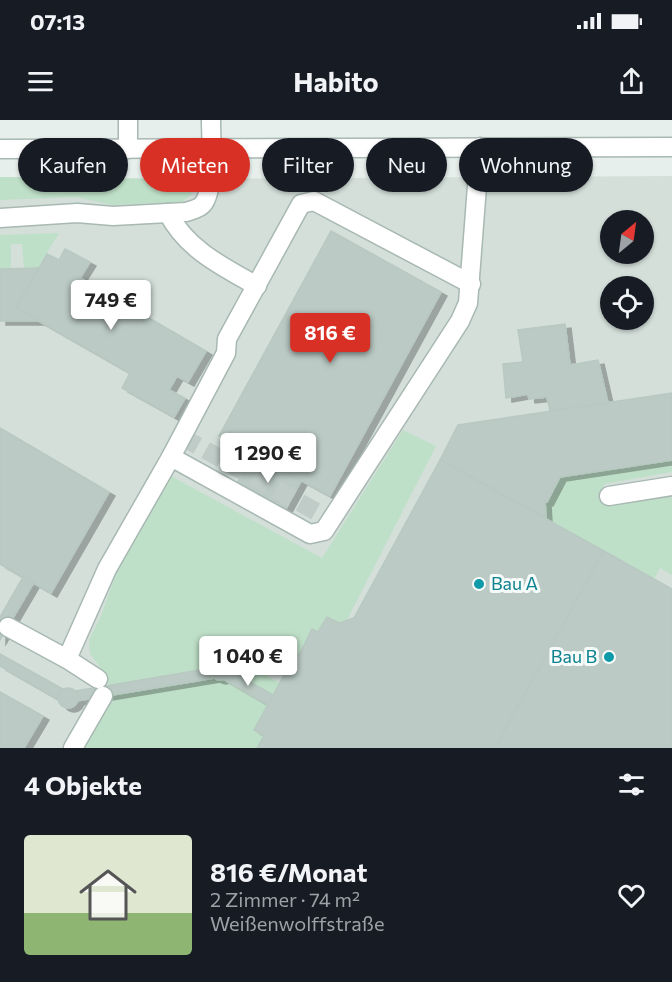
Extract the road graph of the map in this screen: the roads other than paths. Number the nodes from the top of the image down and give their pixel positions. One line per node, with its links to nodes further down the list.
1 (128, 120): 3 (street)
2 (211, 120): 4 (street)
3 (128, 138)
4 (211, 138)
5 (459, 147): 8 (street)
6 (593, 147): 7 (street)
7 (672, 147)
8 (250, 148)
9 (0, 149): 10 (street)
10 (18, 149)
11 (128, 149): 12 (street)
12 (140, 149)
13 (208, 192): 15 (street)
14 (477, 192): 17 (street)
15 (168, 213): 16 (street); 18 (street)
16 (0, 218)
17 (471, 284): 18 (street); 19 (street)
18 (257, 286): 19 (street)
19 (171, 457): 23 (street)
20 (672, 486): 21 (street)
21 (609, 496)
22 (8, 627): 23 (street)
23 (67, 659): 24 (street)
24 (73, 748)

